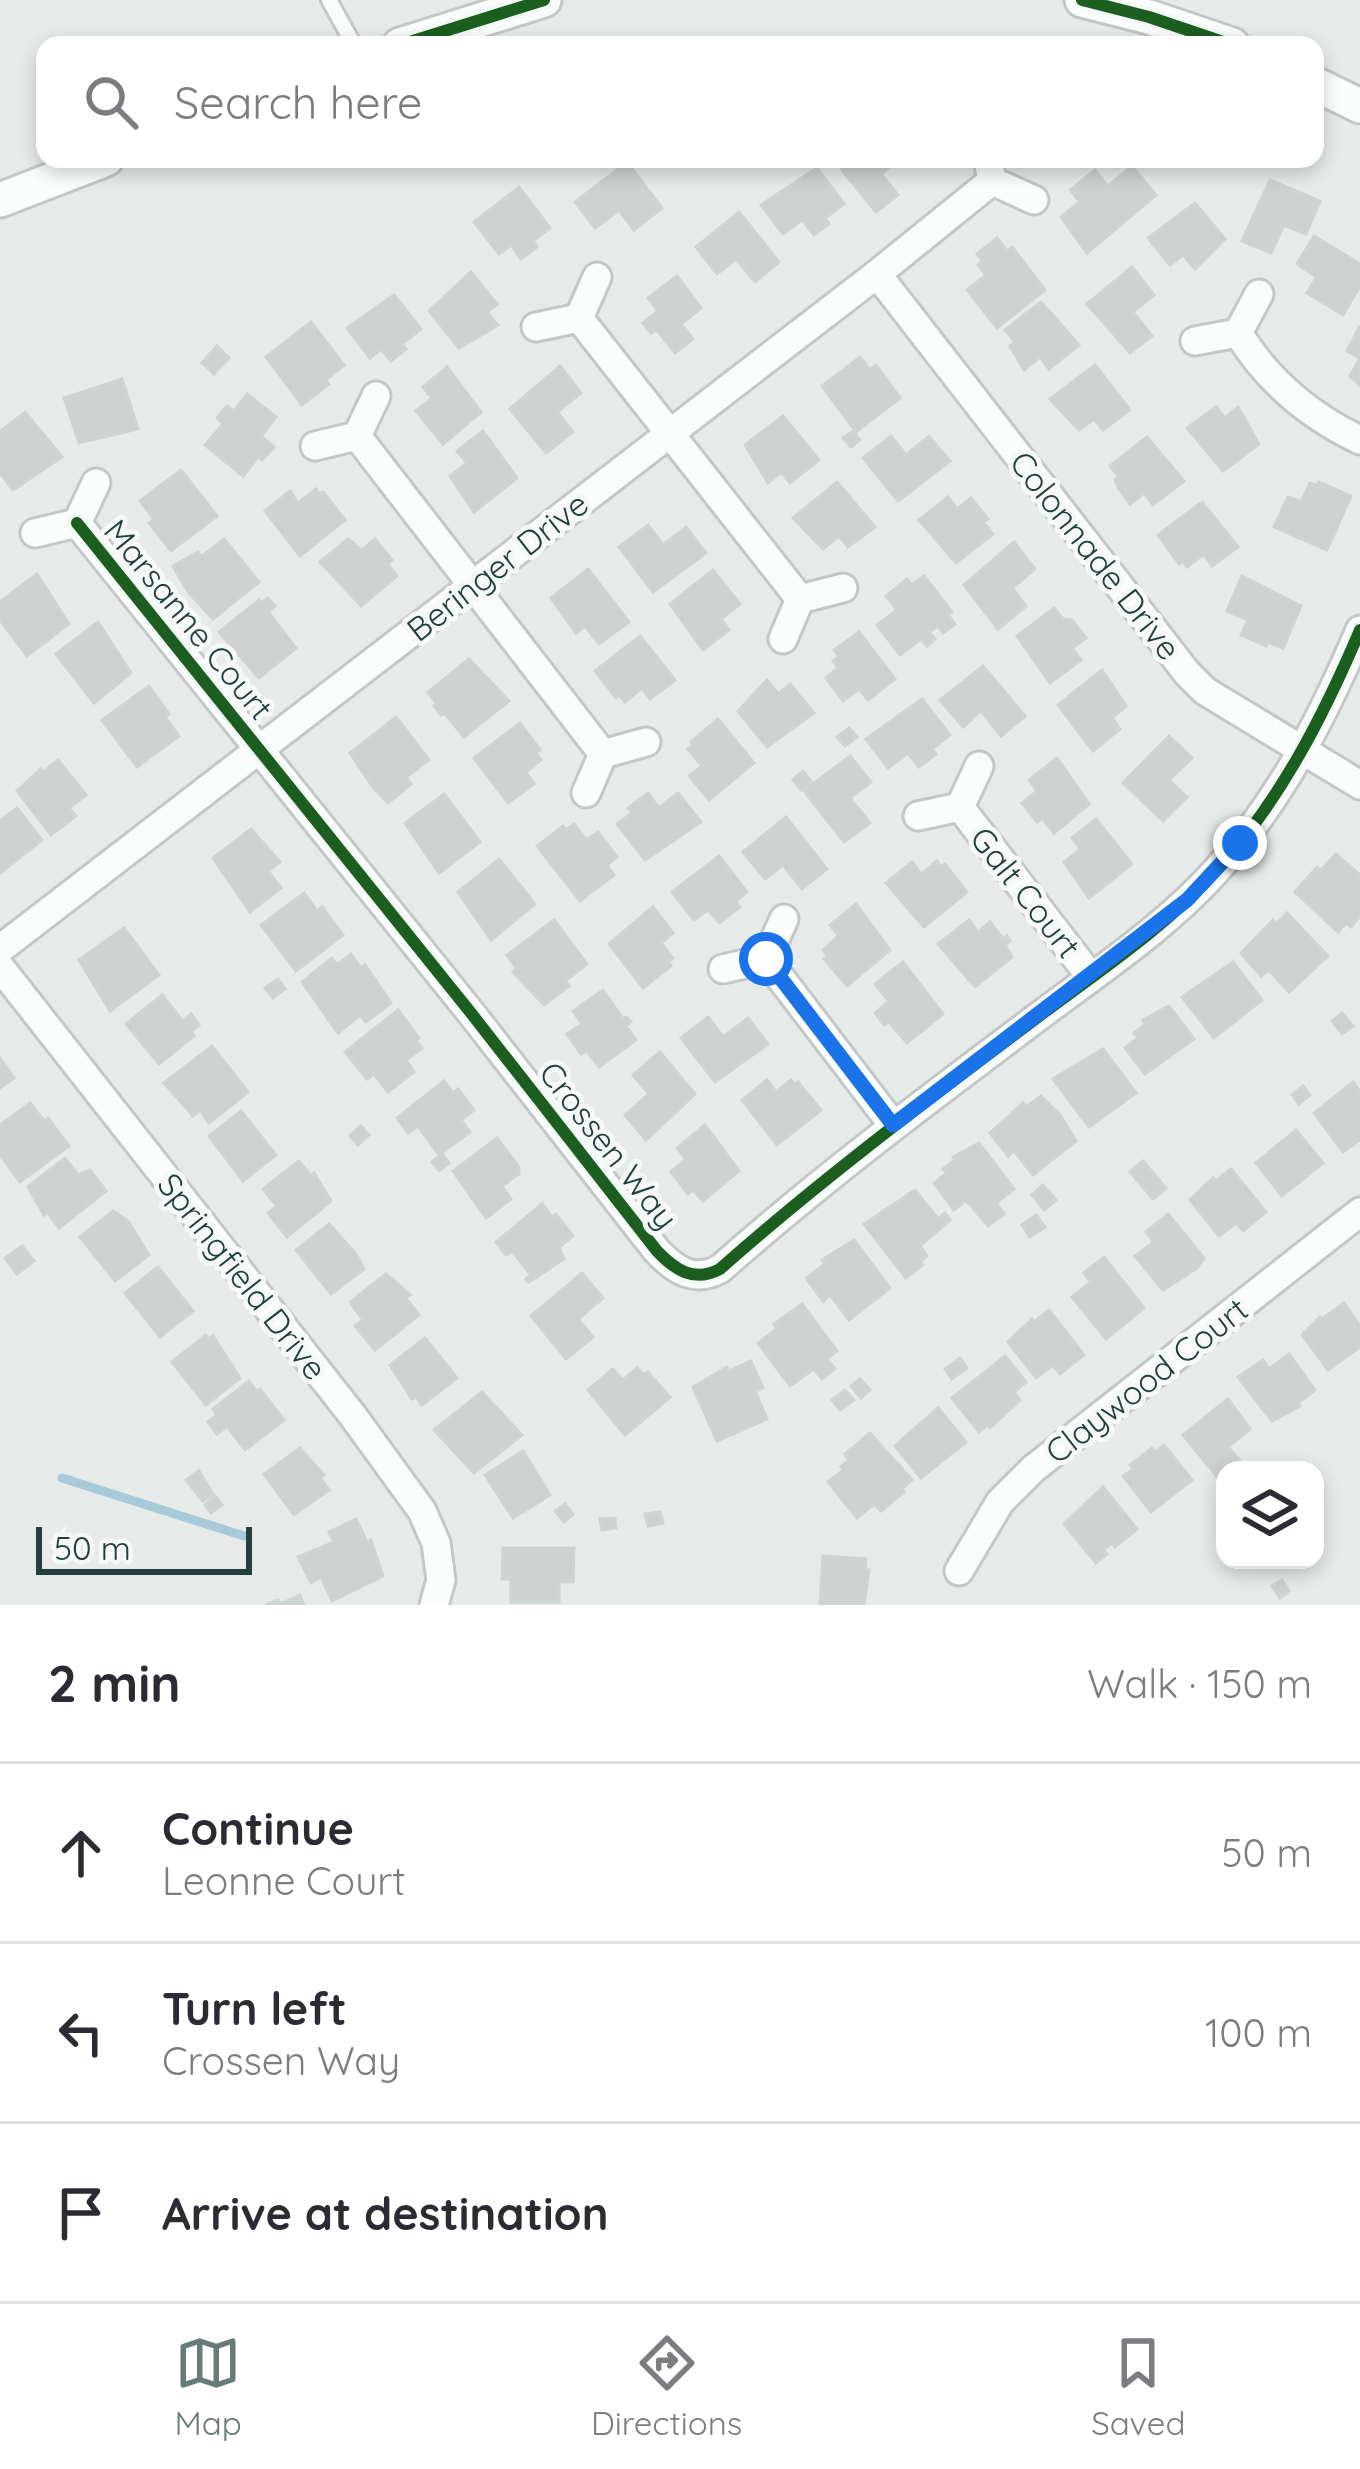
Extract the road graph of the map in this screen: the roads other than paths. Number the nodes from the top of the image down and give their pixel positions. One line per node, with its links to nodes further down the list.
1 (329, 0): 4 (lane)
2 (544, 0): 5 (street)
3 (1082, 0): 6 (street)
4 (349, 36)
5 (429, 36)
6 (1206, 36)
7 (1324, 88): 8 (street)
8 (1360, 106)
9 (83, 168): 11 (street)
10 (990, 170): 12 (street); 13 (street, Beringer Drive)
11 (0, 200)
12 (1034, 200)
13 (877, 274): 21 (street, Beringer Drive); 35 (street, Colonnade Drive)
14 (597, 277): 16 (street)
15 (1258, 294): 18 (street)
16 (579, 318): 17 (street); 21 (street)
17 (536, 327)
18 (1238, 333): 19 (street); 23 (street)
19 (1196, 341)
20 (376, 396): 22 (street)
21 (668, 433): 28 (street, Beringer Drive); 30 (street)
22 (357, 436): 24 (street); 28 (street)
23 (1360, 440)
24 (315, 446)
25 (96, 483): 26 (street)
26 (77, 523): 27 (street); 34 (street, Marsanne Court)
27 (35, 533)
28 (473, 585): 34 (street, Beringer Drive); 36 (street)
29 (843, 588): 30 (street)
30 (800, 599): 32 (street)
31 (1360, 630): 35 (street, Crossen Way)
32 (783, 640)
33 (646, 742): 36 (street)
34 (258, 749): 43 (street, Beringer Drive); 48 (street, Crossen Way)
35 (1302, 752): 38 (street, Colonnade Drive); 47 (street, Crossen Way)
36 (603, 754): 39 (street)
37 (979, 766): 40 (street)
38 (1360, 785)
39 (586, 794)
40 (960, 806): 41 (street); 47 (street, Galt Court)
41 (918, 816)
42 (784, 919): 44 (street)
43 (0, 949)
44 (766, 959): 46 (street); 48 (street)
45 (0, 967): 51 (street, Springfield Drive)
46 (723, 969)
47 (1091, 976): 48 (street, Crossen Way)
48 (893, 1125)
49 (1360, 1212): 50 (street, Claywood Court)
50 (958, 1571)
51 (434, 1605)

